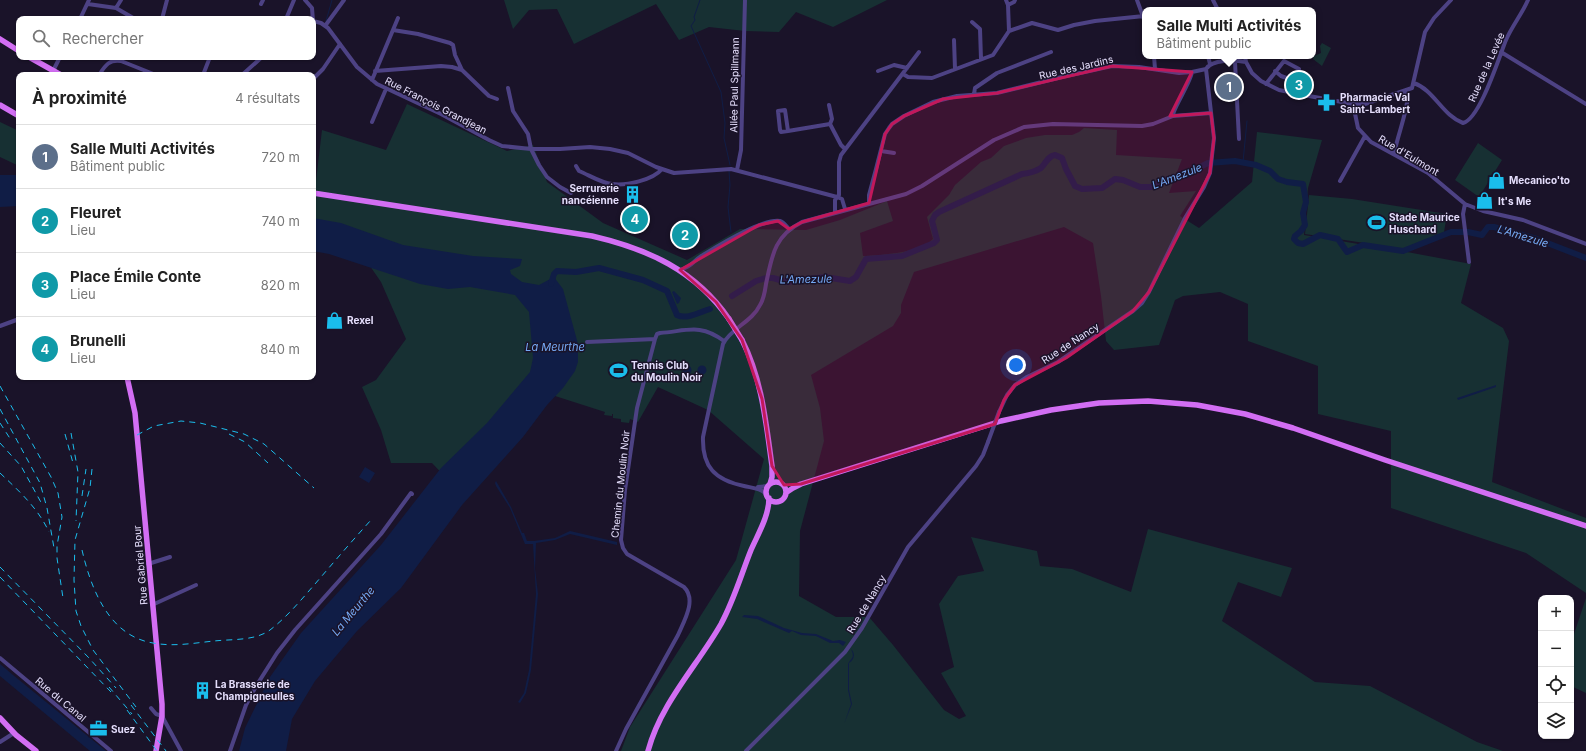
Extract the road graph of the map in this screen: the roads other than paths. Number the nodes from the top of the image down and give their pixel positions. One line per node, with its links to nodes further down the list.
1 (121, 0): 18 (street)
2 (167, 0): 22 (street)
3 (294, 0): 23 (street)
4 (305, 0): 24 (street)
5 (344, 0): 29 (street)
6 (744, 0): 101 (street, Allée Paul Spillmann)
7 (1006, 0): 17 (street)
8 (1015, 0): 17 (street)
9 (1137, 0): 19 (street)
10 (1219, 0): 14 (street)
11 (1443, 0): 16 (street)
12 (1451, 0): 16 (street)
13 (1528, 0): 38 (street, Rue de la Levée)
14 (1214, 1)
15 (89, 2): 18 (street); 20 (street)
16 (1447, 4): 74 (street)
17 (1008, 5): 31 (street)
18 (116, 8): 21 (street)
19 (1142, 11)
20 (82, 16)
21 (130, 16)
22 (163, 16)
23 (287, 16)
24 (313, 16)
25 (1142, 16): 31 (street)
26 (398, 18): 30 (street)
27 (316, 22): 29 (street, Rue François Grandjean)
28 (972, 22): 39 (street)
29 (325, 26): 34 (street, Rue François Grandjean)
30 (393, 30): 58 (street); 61 (street)
31 (1009, 31): 39 (street)
32 (0, 39): 35 (main road)
33 (954, 40): 55 (street)
34 (340, 44): 70 (street); 71 (street, Rue François Grandjean)
35 (16, 49)
36 (919, 52): 54 (street)
37 (1051, 52): 78 (street)
38 (1501, 52): 74 (street, Rue de la Levée); 83 (street)
39 (981, 59): 55 (street)
40 (1154, 59): 56 (street)
41 (1209, 59): 53 (street)
42 (1246, 59): 51 (street)
43 (1285, 59): 52 (street)
44 (34, 60): 60 (main road)
45 (58, 60): 60 (street)
46 (114, 60): 64 (street)
47 (114, 60): 65 (street)
48 (209, 60): 66 (street)
49 (258, 60): 67 (street)
50 (1235, 62): 51 (street); 53 (street); 93 (street)
51 (1246, 62): 73 (street)
52 (1284, 62): 59 (street); 63 (street)
53 (1210, 64): 57 (street)
54 (907, 68): 62 (street); 69 (street)
55 (955, 69): 69 (street)
56 (1155, 69): 68 (street, Rue des Jardins); 78 (street, Rue des Jardins)
57 (1206, 69): 68 (street, Rue des Jardins); 86 (street, Rue de Nancy)
58 (462, 70): 61 (street); 80 (street)
59 (1299, 70)
60 (53, 71)
61 (375, 71): 71 (street)
62 (878, 71)
63 (1275, 71): 72 (street); 73 (street)
64 (101, 72)
65 (148, 72)
66 (204, 72)
67 (245, 72)
68 (1192, 72): 88 (street)
69 (903, 74): 95 (street)
70 (316, 76)
71 (372, 80): 76 (street, Rue François Grandjean)
72 (1300, 83)
73 (1266, 84): 82 (street)
74 (1413, 86): 77 (street); 79 (street)
75 (508, 88): 94 (street)
76 (386, 89): 89 (street); 94 (street, Rue François Grandjean)
77 (1404, 91): 79 (street); 82 (street)
78 (974, 94): 96 (street, Rue des Jardins)
79 (1408, 96): 98 (street)
80 (497, 99)
81 (0, 104): 85 (main road); 87 (main road)
82 (1353, 104): 92 (street, Rue d'Eulmont)
83 (1586, 104)
84 (829, 105): 90 (street)
85 (16, 112)
86 (1211, 113): 88 (street); 151 (street, Rue de Nancy, bridge)
87 (16, 114)
88 (1173, 116): 106 (street)
89 (372, 122)
90 (830, 124): 91 (street); 95 (street)
91 (788, 131): 91 (street)
92 (1365, 136): 98 (street, Rue d'Eulmont); 102 (street)
93 (1239, 139)
94 (531, 149): 100 (street, Rue François Grandjean); 104 (street)
95 (845, 149): 105 (street)
96 (881, 151): 97 (street); 106 (street, Rue des Jardins)
97 (894, 153)
98 (1394, 154): 107 (street, Rue d'Eulmont)
99 (576, 166): 100 (street)
100 (662, 169): 101 (street, Rue François Grandjean)
101 (738, 170): 105 (street, Rue François Grandjean)
102 (1340, 182)
103 (316, 193): 113 (main road)
104 (571, 193)
105 (837, 197): 108 (street); 109 (street)
106 (870, 203): 108 (street)
107 (1465, 204): 111 (street, Rue d'Eulmont); 112 (street)
108 (845, 209): 109 (street)
109 (835, 212): 110 (street)
110 (789, 229): 113 (street); 117 (street)
111 (1586, 244)
112 (1469, 262)
113 (680, 270): 120 (main road, bridge)
114 (16, 321): 115 (street)
115 (0, 326)
116 (654, 339): 117 (street); 118 (street); 149 (street, Chemin du Moulin Noir)
117 (724, 341): 124 (street)
118 (587, 342)
119 (128, 380): 132 (main road, Rue Gabriel Bour)
120 (772, 466): 121 (main road); 123 (main road)
121 (781, 483): 122 (main road); 123 (main road); 125 (main road)
122 (801, 484): 125 (main road); 130 (main road)
123 (769, 485): 124 (street); 127 (main road)
124 (748, 487): 127 (street)
125 (787, 492): 128 (main road)
126 (412, 494): 148 (street)
127 (768, 497): 128 (main road); 129 (main road)
128 (776, 502): 129 (main road)
129 (765, 518): 150 (main road)
130 (1586, 526)
131 (170, 557): 132 (street)
132 (148, 564): 134 (main road, Rue Gabriel Bour)
133 (196, 585): 134 (street)
134 (152, 605): 137 (main road, Rue Gabriel Bour)
135 (0, 658): 145 (street, Rue du Canal)
136 (151, 708): 137 (street)
137 (162, 716): 140 (main road, Rue Gabriel Bour); 141 (street)
138 (0, 718): 142 (main road)
139 (0, 722): 142 (main road)
140 (160, 730): 141 (street); 146 (main road, Rue Gabriel Bour)
141 (168, 730): 147 (street)
142 (13, 734): 143 (street); 144 (main road)
143 (0, 742)
144 (34, 751)
145 (111, 751)
146 (156, 751)
147 (180, 751)
148 (230, 751)
149 (616, 751)
150 (648, 751)
151 (746, 751)

